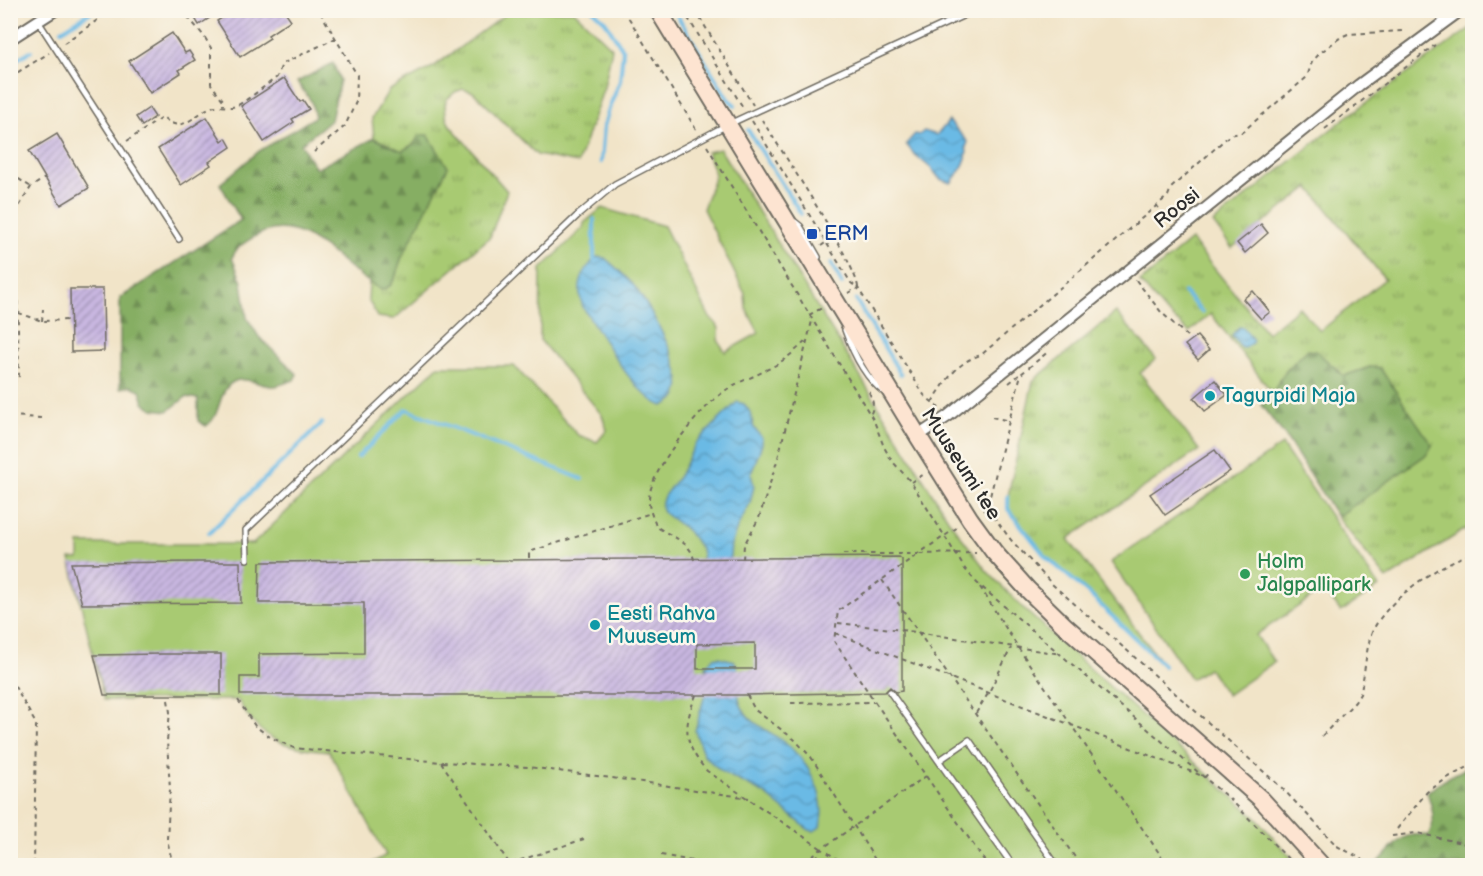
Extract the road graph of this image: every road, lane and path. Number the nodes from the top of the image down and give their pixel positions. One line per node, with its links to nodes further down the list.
1 (55, 10): 11 (street)
2 (112, 10): 16 (path)
3 (182, 10): 18 (path)
4 (319, 10): 14 (path)
5 (624, 10): 23 (path)
6 (658, 10): 21 (street, Muuseumi tee)
7 (683, 10): 20 (path)
8 (695, 10): 19 (path)
9 (975, 10): 19 (lane)
10 (1461, 10): 31 (street, Roosi)
11 (38, 21): 13 (street); 16 (lane)
12 (1402, 31): 29 (path)
13 (10, 39)
14 (336, 39): 18 (path); 25 (path)
15 (1437, 44): 22 (path)
16 (57, 48): 17 (path); 24 (lane)
17 (10, 77)
18 (223, 106): 24 (path)
19 (756, 110): 20 (lane); 34 (path)
20 (747, 114): 21 (lane); 34 (path)
21 (727, 125): 23 (lane); 35 (street, Muuseumi tee)
22 (1317, 134)
23 (702, 138): 39 (path); 63 (lane)
24 (119, 146): 32 (lane)
25 (314, 152)
26 (11, 174): 28 (path)
27 (45, 178): 28 (path)
28 (31, 187): 30 (path)
29 (1156, 205): 31 (path); 47 (path)
30 (10, 221): 38 (path)
31 (1177, 231): 49 (street, Roosi)
32 (178, 239)
33 (1129, 286): 43 (path)
34 (858, 288): 35 (path); 47 (path)
35 (834, 301): 39 (path); 53 (street, Muuseumi tee)
36 (43, 309): 42 (path)
37 (10, 310): 38 (path)
38 (18, 313): 42 (path); 46 (path)
39 (809, 315): 40 (path)
40 (812, 319): 44 (path); 56 (path)
41 (70, 320): 42 (path)
42 (42, 321)
43 (1187, 336)
44 (807, 340): 54 (path); 64 (path)
45 (1048, 351): 52 (path)
46 (10, 388)
47 (932, 402): 49 (path)
48 (10, 416): 51 (path)
49 (948, 416): 53 (street, Roosi)
50 (992, 417): 52 (path)
51 (41, 418)
52 (1009, 421): 116 (path)
53 (918, 436): 57 (street, Muuseumi tee)
54 (651, 513): 62 (path); 65 (path)
55 (959, 527): 56 (path)
56 (945, 537): 58 (path); 60 (path)
57 (994, 552): 58 (path); 115 (street, Muuseumi tee)
58 (955, 553): 60 (path); 67 (path)
59 (843, 554): 60 (path)
60 (918, 554): 66 (path)
61 (1473, 554): 86 (path)
62 (529, 558)
63 (247, 559)
64 (743, 559)
65 (693, 560)
66 (882, 579): 68 (path); 70 (path)
67 (977, 583): 72 (path); 73 (path)
68 (836, 623): 69 (path); 70 (path)
69 (835, 633): 75 (path); 82 (path)
70 (921, 633): 71 (path); 75 (path)
71 (1011, 648): 72 (path); 77 (path)
72 (1018, 649): 73 (path); 85 (path)
73 (1061, 654): 91 (path)
74 (10, 678): 101 (path)
75 (952, 678): 77 (path); 84 (path)
76 (890, 692): 87 (lane)
77 (989, 692): 84 (path); 85 (path)
78 (696, 695): 92 (path)
79 (747, 695): 93 (path)
80 (168, 700): 102 (path)
81 (238, 700): 88 (path)
82 (875, 702): 83 (path); 90 (path)
83 (791, 703)
84 (976, 712): 112 (path)
85 (1072, 725): 91 (path); 113 (path)
86 (1322, 736)
87 (940, 760): 110 (lane); 111 (lane)
88 (441, 762): 92 (path); 100 (path)
89 (1473, 765): 94 (path)
90 (926, 776): 93 (path); 109 (path)
91 (1204, 777): 114 (path)
92 (749, 798): 98 (path)
93 (854, 826): 98 (path); 108 (path)
94 (1397, 829)
95 (1392, 836): 97 (path)
96 (584, 839): 100 (path)
97 (1473, 843)
98 (822, 849): 105 (path); 106 (path); 107 (path)
99 (662, 855): 104 (path)
100 (510, 864): 103 (path)
101 (34, 866)
102 (173, 866)
103 (503, 866)
104 (718, 866)
105 (797, 866)
106 (811, 866)
107 (848, 866)
108 (879, 866)
109 (988, 866)
110 (1013, 866)
111 (1057, 866)
112 (1081, 866)
113 (1168, 866)
114 (1295, 866)
115 (1322, 866)
116 (1367, 866)

